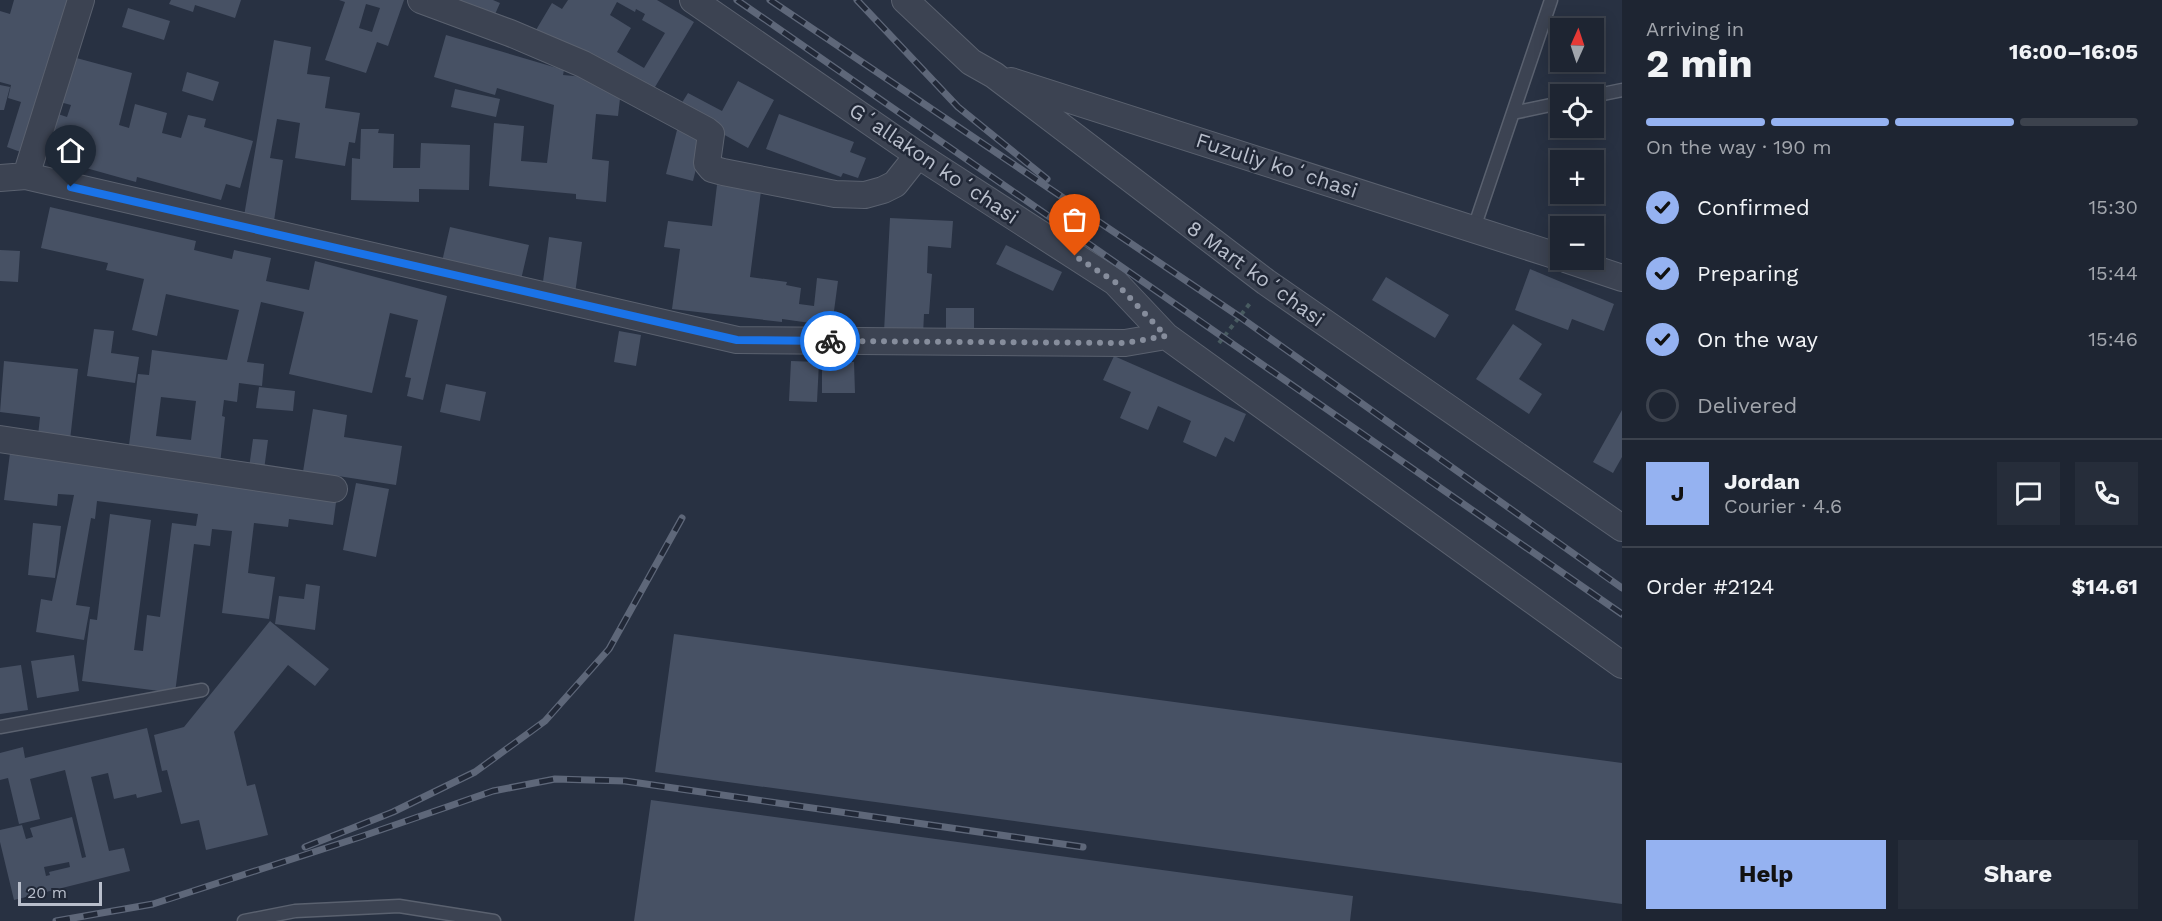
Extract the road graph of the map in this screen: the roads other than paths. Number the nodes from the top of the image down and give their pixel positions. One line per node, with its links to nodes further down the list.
1 (81, 0): 12 (street)
2 (421, 0): 11 (street)
3 (693, 0): 11 (street, Gʻallakon koʻchasi)
4 (905, 0): 6 (street, 8 Mart koʻchasi)
5 (1551, 0): 10 (lane)
6 (994, 75): 14 (street, Fuzuliy koʻchasi); 21 (street, 8 Mart koʻchasi)
7 (1622, 90): 8 (lane)
8 (1604, 94)
9 (1550, 105): 10 (lane)
10 (1513, 113): 14 (lane)
11 (918, 155): 18 (street, Gʻallakon koʻchasi)
12 (26, 176): 13 (street); 18 (street)
13 (0, 178)
14 (1474, 228): 15 (street, Fuzuliy koʻchasi)
15 (1550, 254)
16 (1598, 270): 17 (street)
17 (1622, 278)
18 (1166, 336): 22 (street, Gʻallakon koʻchasi)
19 (0, 439): 20 (street)
20 (334, 489)
21 (1622, 528)
22 (1622, 664)
23 (202, 690): 24 (lane)
24 (0, 727)
25 (244, 921): 26 (lane)
26 (494, 921)

